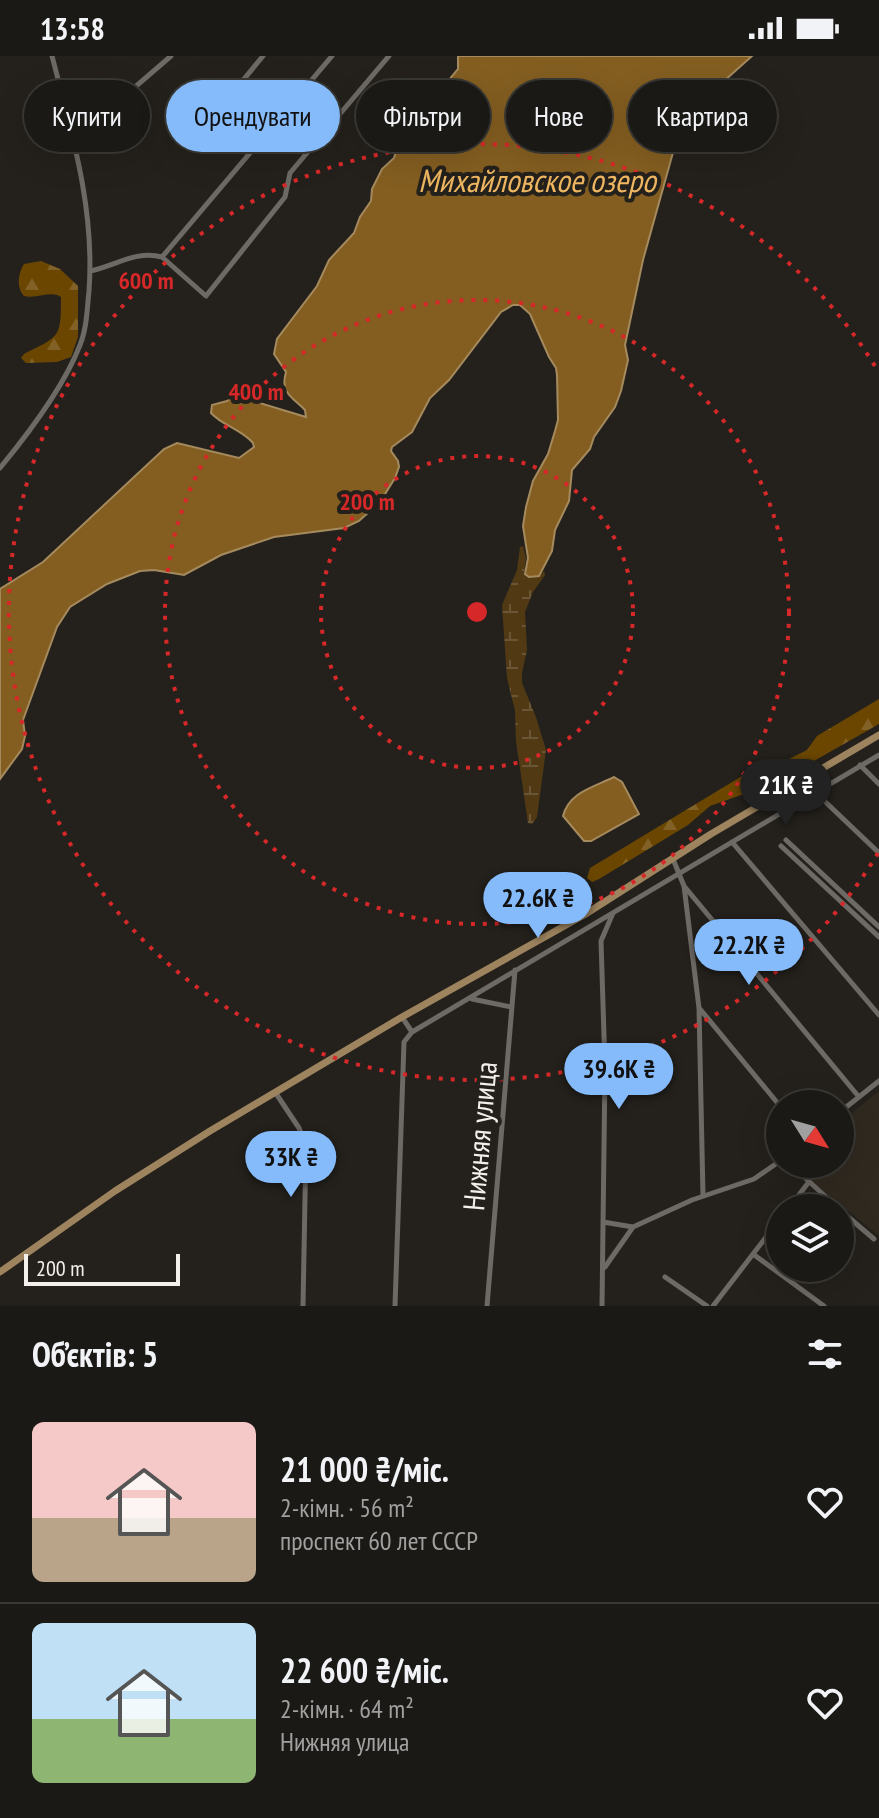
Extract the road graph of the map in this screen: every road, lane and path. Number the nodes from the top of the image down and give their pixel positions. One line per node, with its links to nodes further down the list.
1 (52, 56): 6 (street)
2 (171, 56): 7 (street)
3 (263, 56): 8 (street)
4 (332, 56): 9 (street)
5 (389, 56): 10 (street)
6 (58, 80)
7 (143, 80)
8 (242, 80)
9 (311, 80)
10 (340, 114)
11 (77, 152): 15 (street)
12 (250, 152): 14 (street)
13 (308, 152): 14 (street)
14 (162, 257): 15 (street)
15 (90, 271): 16 (street)
16 (0, 468)
17 (879, 735): 20 (main road)
18 (879, 755): 19 (street)
19 (860, 765): 21 (street); 22 (street)
20 (806, 778): 22 (street); 28 (main road)
21 (879, 784)
22 (816, 793): 24 (street); 26 (street)
23 (786, 840): 27 (street)
24 (732, 842): 30 (street); 41 (street)
25 (781, 846): 29 (street)
26 (879, 853)
27 (801, 854): 29 (street); 32 (street)
28 (673, 858): 30 (street); 42 (main road)
29 (796, 860): 33 (street)
30 (678, 875): 31 (street); 34 (street)
31 (684, 886): 40 (street); 47 (street)
32 (846, 896): 33 (street); 35 (street)
33 (840, 902): 36 (street)
34 (614, 911): 37 (street); 55 (street)
35 (879, 927)
36 (879, 937)
37 (515, 969): 38 (street); 39 (street, Нижняя улица)
38 (471, 999): 39 (street); 43 (street)
39 (511, 1007): 66 (street, Нижняя улица)
40 (699, 1008): 45 (street); 54 (street)
41 (879, 1015)
42 (402, 1017): 43 (street); 46 (main road)
43 (412, 1032): 65 (street)
44 (879, 1081): 47 (street)
45 (767, 1090)
46 (275, 1092): 62 (main road); 64 (street)
47 (859, 1097): 48 (street)
48 (854, 1101)
49 (766, 1171): 54 (street)
50 (803, 1178): 51 (street)
51 (808, 1183): 52 (street); 53 (street)
52 (800, 1194)
53 (821, 1194)
54 (703, 1196): 57 (street)
55 (603, 1222): 57 (street); 61 (street)
56 (854, 1222): 59 (street)
57 (633, 1227): 61 (street)
58 (766, 1237): 60 (street)
59 (874, 1239)
60 (753, 1254): 68 (street); 69 (street)
61 (604, 1269): 67 (street)
62 (0, 1272)
63 (665, 1277): 68 (street)
64 (303, 1306)
65 (395, 1306)
66 (487, 1306)
67 (602, 1306)
68 (710, 1306)
69 (824, 1306)

